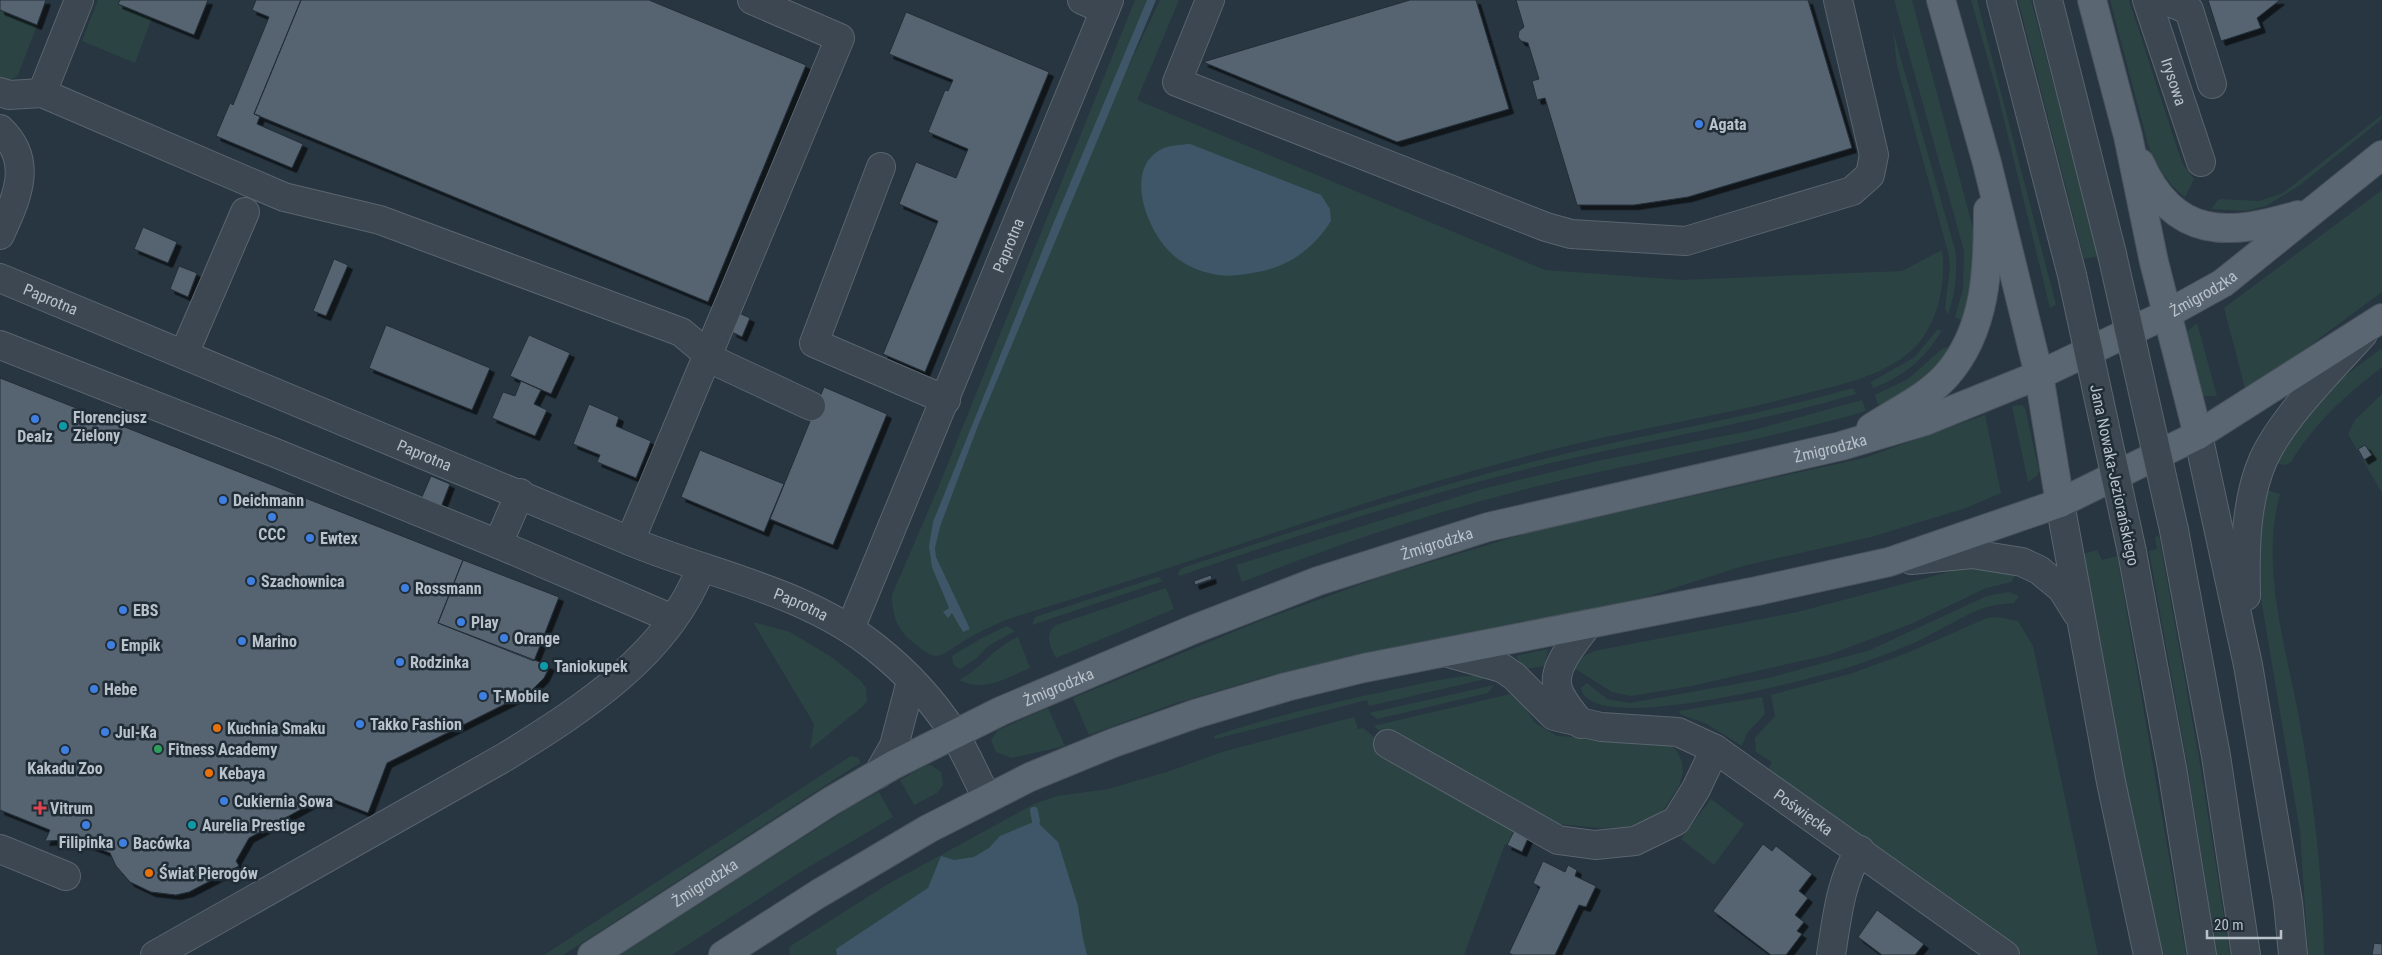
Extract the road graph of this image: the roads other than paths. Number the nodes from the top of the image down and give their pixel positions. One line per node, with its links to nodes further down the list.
1 (79, 0): 13 (street)
2 (752, 0): 29 (street)
3 (1210, 0): 4 (street)
4 (1838, 0)
5 (1941, 0): 19 (main road)
6 (2001, 0): 63 (street, Jana Nowaka-Jeziorańskiego, bridge)
7 (2048, 0): 64 (street, bridge)
8 (2092, 0): 16 (main road)
9 (2148, 0): 14 (street, Irysowa)
10 (2164, 0): 14 (street)
11 (1099, 3): 31 (street, Paprotna)
12 (0, 92): 13 (street)
13 (42, 93): 29 (street)
14 (2177, 94): 18 (street, Irysowa)
15 (0, 129): 23 (street)
16 (2128, 136): 22 (main road, Żmigrodzka); 25 (main road)
17 (2382, 155): 22 (main road, Żmigrodzka)
18 (2201, 162)
19 (1988, 166): 30 (main road); 34 (main road)
20 (881, 167): 31 (street)
21 (245, 212): 28 (street)
22 (2309, 212): 25 (main road, Żmigrodzka)
23 (0, 235)
24 (0, 278): 28 (street, Paprotna)
25 (2167, 314): 30 (main road, Żmigrodzka); 33 (main road)
26 (2376, 323): 33 (main road); 46 (street)
27 (0, 345): 38 (street)
28 (184, 354): 35 (street, Paprotna)
29 (707, 354): 32 (street); 37 (street)
30 (2038, 375): 34 (main road, Żmigrodzka); 36 (main road)
31 (946, 400): 44 (street, Paprotna)
32 (811, 406)
33 (2198, 435): 36 (main road); 46 (street)
34 (1841, 446): 49 (main road, Żmigrodzka)
35 (520, 493): 37 (street, Paprotna); 38 (street)
36 (2060, 503): 39 (main road); 42 (street)
37 (630, 541): 40 (street, Paprotna)
38 (498, 544): 41 (street)
39 (1889, 562): 42 (street); 43 (main road)
40 (701, 568): 41 (street); 44 (street, Paprotna)
41 (673, 619): 57 (street)
42 (2082, 621): 62 (street)
43 (1588, 624): 45 (main road); 48 (street)
44 (850, 629): 47 (street, Paprotna)
45 (1445, 652): 48 (street, Poświęcka); 53 (main road)
46 (2248, 665): 65 (street)
47 (911, 681): 49 (street, Paprotna); 52 (street)
48 (1581, 724): 51 (street, Poświęcka)
49 (954, 734): 52 (main road, Żmigrodzka); 53 (street, Paprotna)
50 (1388, 744): 51 (street)
51 (1715, 748): 55 (street, Poświęcka)
52 (878, 774): 58 (main road, Żmigrodzka)
53 (987, 798): 59 (main road)
54 (0, 849): 56 (street)
55 (1860, 850): 60 (street); 61 (street, Poświęcka)
56 (66, 876)
57 (154, 955)
58 (592, 955)
59 (723, 955)
60 (1831, 955)
61 (2005, 955)
62 (2148, 955)
63 (2202, 955)
64 (2246, 955)
65 (2293, 955)

